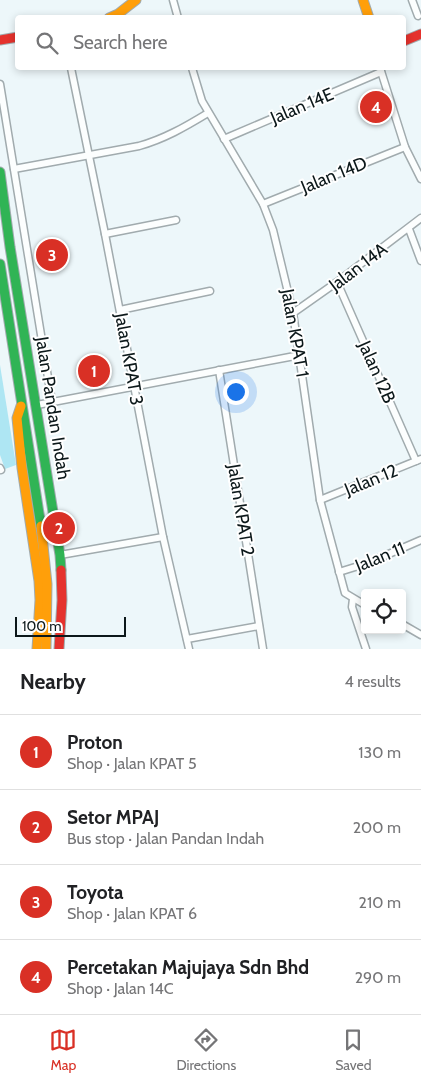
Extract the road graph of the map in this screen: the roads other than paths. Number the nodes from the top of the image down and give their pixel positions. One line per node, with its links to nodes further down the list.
1 (136, 0): 5 (main road)
2 (173, 0): 6 (street)
3 (363, 0): 7 (main road)
4 (412, 0): 8 (street)
5 (116, 15)
6 (177, 15)
7 (367, 15)
8 (418, 16)
9 (421, 34): 12 (main road)
10 (15, 38): 11 (main road)
11 (0, 40)
12 (406, 40)
13 (72, 70): 20 (street, Jalan KPAT 3)
14 (193, 70): 17 (street, Jalan KPAT 1)
15 (380, 70): 18 (street, Jalan 14E); 19 (street)
16 (0, 84): 21 (street)
17 (208, 113): 18 (street, Jalan KPAT 1); 20 (street)
18 (224, 140): 24 (street, Jalan KPAT 1)
19 (406, 147): 23 (street); 24 (street, Jalan 14D)
20 (90, 155): 21 (street); 28 (street, Jalan KPAT 3)
21 (14, 169): 39 (street)
22 (0, 172): 41 (main road, Jalan Pandan Indah)
23 (421, 179)
24 (263, 204): 34 (street, Jalan KPAT 1)
25 (421, 218): 27 (street, Jalan 14A)
26 (176, 220): 28 (street)
27 (409, 228): 29 (street); 31 (street, Jalan 14A)
28 (105, 234): 33 (street, Jalan KPAT 3)
29 (421, 261)
30 (0, 264): 35 (main road, Jalan Pandan Indah)
31 (338, 282): 34 (street, Jalan 14A); 42 (street, Jalan 12B)
32 (210, 291): 33 (street)
33 (120, 310): 38 (street, Jalan KPAT 3)
34 (293, 313): 36 (street, Jalan KPAT 1)
35 (3, 316): 40 (main road, Jalan Pandan Indah)
36 (300, 355): 37 (street); 43 (street, Jalan KPAT 1)
37 (219, 370): 38 (street); 50 (street, Jalan KPAT 2)
38 (134, 386): 39 (street); 44 (street, Jalan KPAT 3)
39 (52, 402): 41 (street)
40 (22, 405): 54 (main road, Jalan Pandan Indah); 55 (main road)
41 (37, 405): 46 (main road, Jalan Pandan Indah)
42 (419, 460): 43 (street, Jalan 12)
43 (320, 500): 47 (street, Jalan KPAT 1)
44 (163, 537): 46 (street); 53 (street, Jalan KPAT 3)
45 (421, 540): 47 (street, Jalan 11)
46 (60, 555): 56 (main road, Jalan Pandan Indah)
47 (339, 572): 48 (street, Jalan KPAT 1)
48 (353, 599): 49 (street); 59 (street)
49 (361, 603)
50 (259, 626): 53 (street); 58 (street, Jalan KPAT 2)
51 (406, 626): 52 (street)
52 (421, 635)
53 (187, 639): 57 (street, Jalan KPAT 3)
54 (37, 649)
55 (46, 649)
56 (59, 649)
57 (189, 649)
58 (263, 649)
59 (366, 649)

